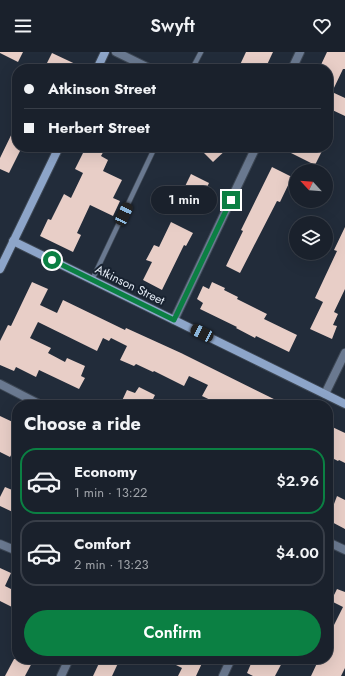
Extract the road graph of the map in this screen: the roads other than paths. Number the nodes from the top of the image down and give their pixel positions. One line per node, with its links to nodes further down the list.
1 (105, 52): 5 (street)
2 (116, 52): 6 (street)
3 (200, 52): 7 (lane)
4 (300, 52): 8 (street)
5 (99, 64)
6 (141, 64)
7 (194, 64)
8 (294, 64)
9 (57, 152): 12 (street)
10 (153, 152): 14 (lane)
11 (254, 152): 15 (street)
12 (13, 241): 13 (street); 14 (street, Atkinson Street)
13 (0, 269)
14 (92, 280): 15 (street, Atkinson Street)
15 (174, 320): 18 (street, Atkinson Street)
16 (345, 353): 18 (street)
17 (0, 384): 19 (street)
18 (325, 394): 20 (street, Atkinson Street)
19 (31, 400)
20 (345, 404)
21 (0, 544): 23 (street)
22 (333, 544): 24 (street)
23 (12, 549)
24 (345, 550)
25 (67, 664): 27 (street)
26 (229, 664): 28 (street)
27 (61, 676)
28 (223, 676)

